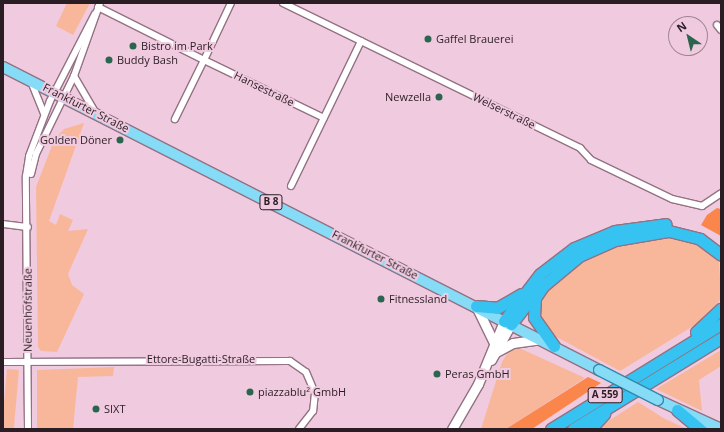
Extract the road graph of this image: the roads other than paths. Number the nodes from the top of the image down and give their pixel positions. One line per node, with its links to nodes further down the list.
1 (231, 3): 6 (street)
2 (283, 3): 5 (street, Welserstraße)
3 (99, 5): 4 (street, Hansestraße); 6 (street, Hansestraße)
4 (95, 14): 8 (street, Hansestraße); 10 (street, Hansestraße)
5 (361, 41): 14 (street); 18 (street, Welserstraße)
6 (204, 60): 14 (street, Hansestraße); 15 (street)
7 (3, 67): 9 (main road, Frankfurter Straße / B 8)
8 (74, 76): 11 (street, Hansestraße); 12 (street)
9 (29, 80): 10 (main road, Frankfurter Straße / B 8); 13 (street, Frankfurter Straße)
10 (55, 92): 11 (main road, Frankfurter Straße / B 8); 13 (street, Neuenhofstraße)
11 (65, 97): 12 (main road, Frankfurter Straße / B 8); 17 (street, Neuenhofstraße)
12 (96, 113): 24 (main road, Frankfurter Straße / B 8)
13 (44, 115): 17 (street, Neuenhofstraße)
14 (324, 118): 16 (street)
15 (175, 119)
16 (292, 186)
17 (27, 191): 20 (street, Neuenhofstraße)
18 (721, 193)
19 (3, 224): 20 (street)
20 (28, 227): 33 (street, Neuenhofstraße)
21 (721, 243): 23 (highway)
22 (721, 255): 23 (highway)
23 (534, 290): 24 (highway); 26 (highway); 31 (highway)
24 (476, 306): 26 (main road, Frankfurter Straße / B 8); 30 (street)
25 (721, 309): 34 (highway)
26 (508, 323): 29 (main road, Frankfurter Straße / B 8); 30 (street); 32 (street)
27 (721, 324): 34 (highway, A 559)
28 (721, 338): 37 (highway, A 559)
29 (540, 339): 31 (main road, Frankfurter Straße / B 8); 32 (street)
30 (493, 342): 36 (street)
31 (554, 346): 38 (main road, Frankfurter Straße / B 8, bridge)
32 (496, 352): 36 (street)
33 (28, 360): 35 (street, Ettore-Bugatti-Straße); 40 (street, Neuenhofstraße); 41 (street, Ettore-Bugatti-Straße)
34 (659, 360): 43 (highway, A 559)
35 (3, 362)
36 (485, 370): 39 (street)
37 (619, 400): 44 (highway, A 559); 45 (highway)
38 (677, 410): 46 (highway); 47 (main road, Frankfurter Straße / B 8)
39 (455, 425): 42 (street)
40 (28, 429)
41 (299, 429)
42 (464, 429)
43 (551, 429)
44 (573, 429)
45 (590, 429)
46 (700, 429)
47 (721, 429)

